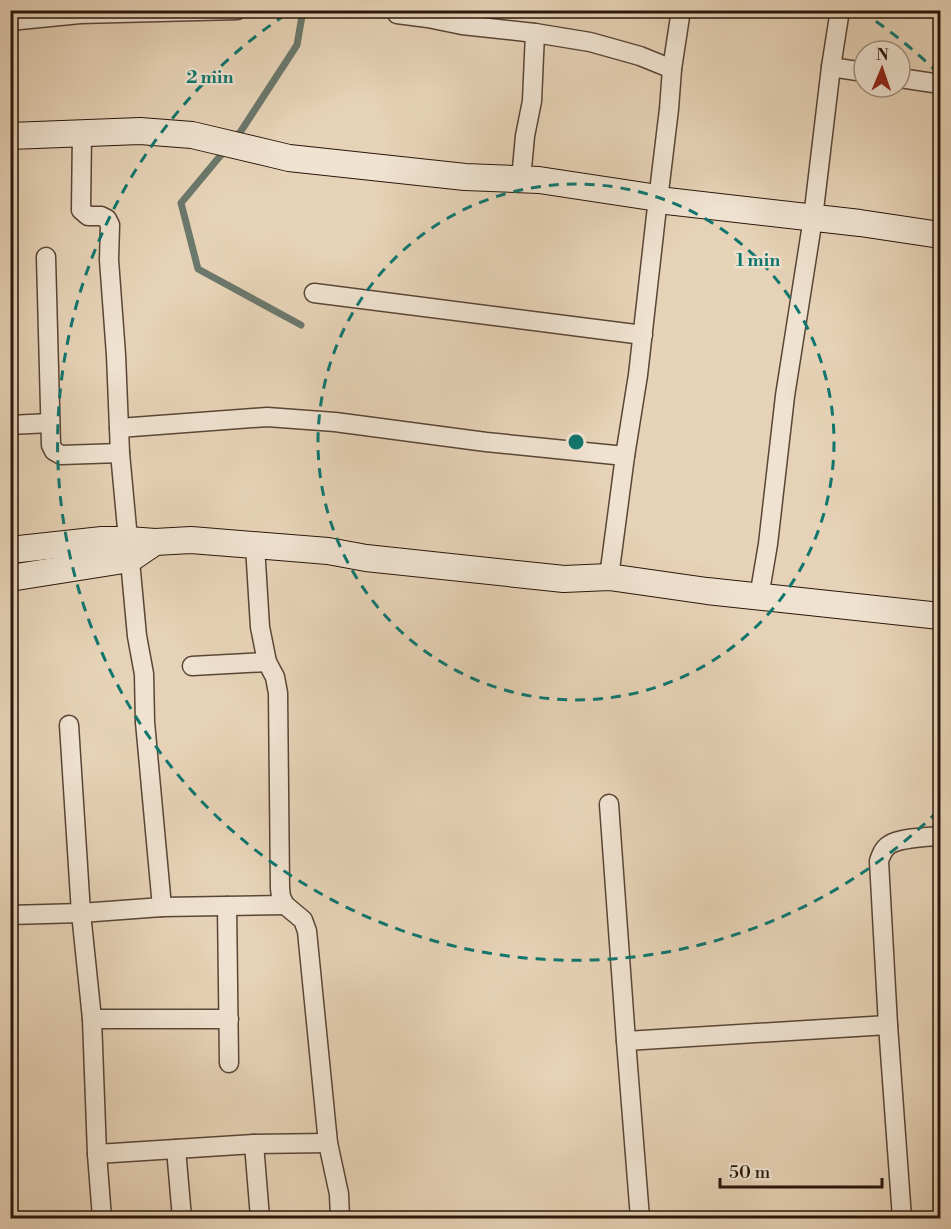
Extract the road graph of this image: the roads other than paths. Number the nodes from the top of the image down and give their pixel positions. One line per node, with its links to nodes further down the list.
1 (237, 10): 4 (street)
2 (681, 10): 9 (street)
3 (840, 10): 8 (street)
4 (80, 12): 6 (street)
5 (397, 14): 7 (street)
6 (10, 21)
7 (536, 33): 9 (street); 15 (street)
8 (831, 68): 10 (street); 17 (street)
9 (672, 69): 16 (street)
10 (852, 71)
11 (912, 80): 12 (street)
12 (940, 84)
13 (82, 133): 14 (street); 15 (street); 24 (street)
14 (10, 136)
15 (521, 180): 16 (street)
16 (658, 199): 17 (street); 21 (street)
17 (813, 218): 18 (street); 32 (street)
18 (940, 235)
19 (46, 257): 22 (street)
20 (314, 293): 21 (street)
21 (643, 334): 26 (street)
22 (50, 423): 23 (street); 25 (street)
23 (10, 425)
24 (119, 428): 25 (street); 26 (street)
25 (120, 453): 28 (street)
26 (625, 456): 30 (street)
27 (266, 546): 28 (street); 30 (street); 34 (street)
28 (129, 549): 29 (street); 31 (street); 41 (street)
29 (10, 550)
30 (609, 577): 32 (street)
31 (10, 578)
32 (759, 597): 33 (street)
33 (940, 616)
34 (267, 662): 35 (street); 39 (street)
35 (192, 666)
36 (69, 725): 42 (street)
37 (609, 804): 47 (street)
38 (940, 836): 46 (street)
39 (285, 905): 40 (street); 49 (street)
40 (227, 906): 41 (street); 45 (street)
41 (162, 907): 42 (street)
42 (81, 913): 43 (street); 44 (street)
43 (10, 915)
44 (92, 1019): 45 (street); 52 (street)
45 (229, 1019): 48 (street)
46 (888, 1025): 47 (street); 58 (street)
47 (626, 1041): 57 (street)
48 (229, 1063)
49 (328, 1143): 50 (street); 56 (street)
50 (254, 1144): 51 (street); 55 (street)
51 (176, 1149): 52 (street); 54 (street)
52 (98, 1154): 53 (street)
53 (102, 1218)
54 (182, 1218)
55 (260, 1218)
56 (340, 1218)
57 (640, 1218)
58 (902, 1218)

